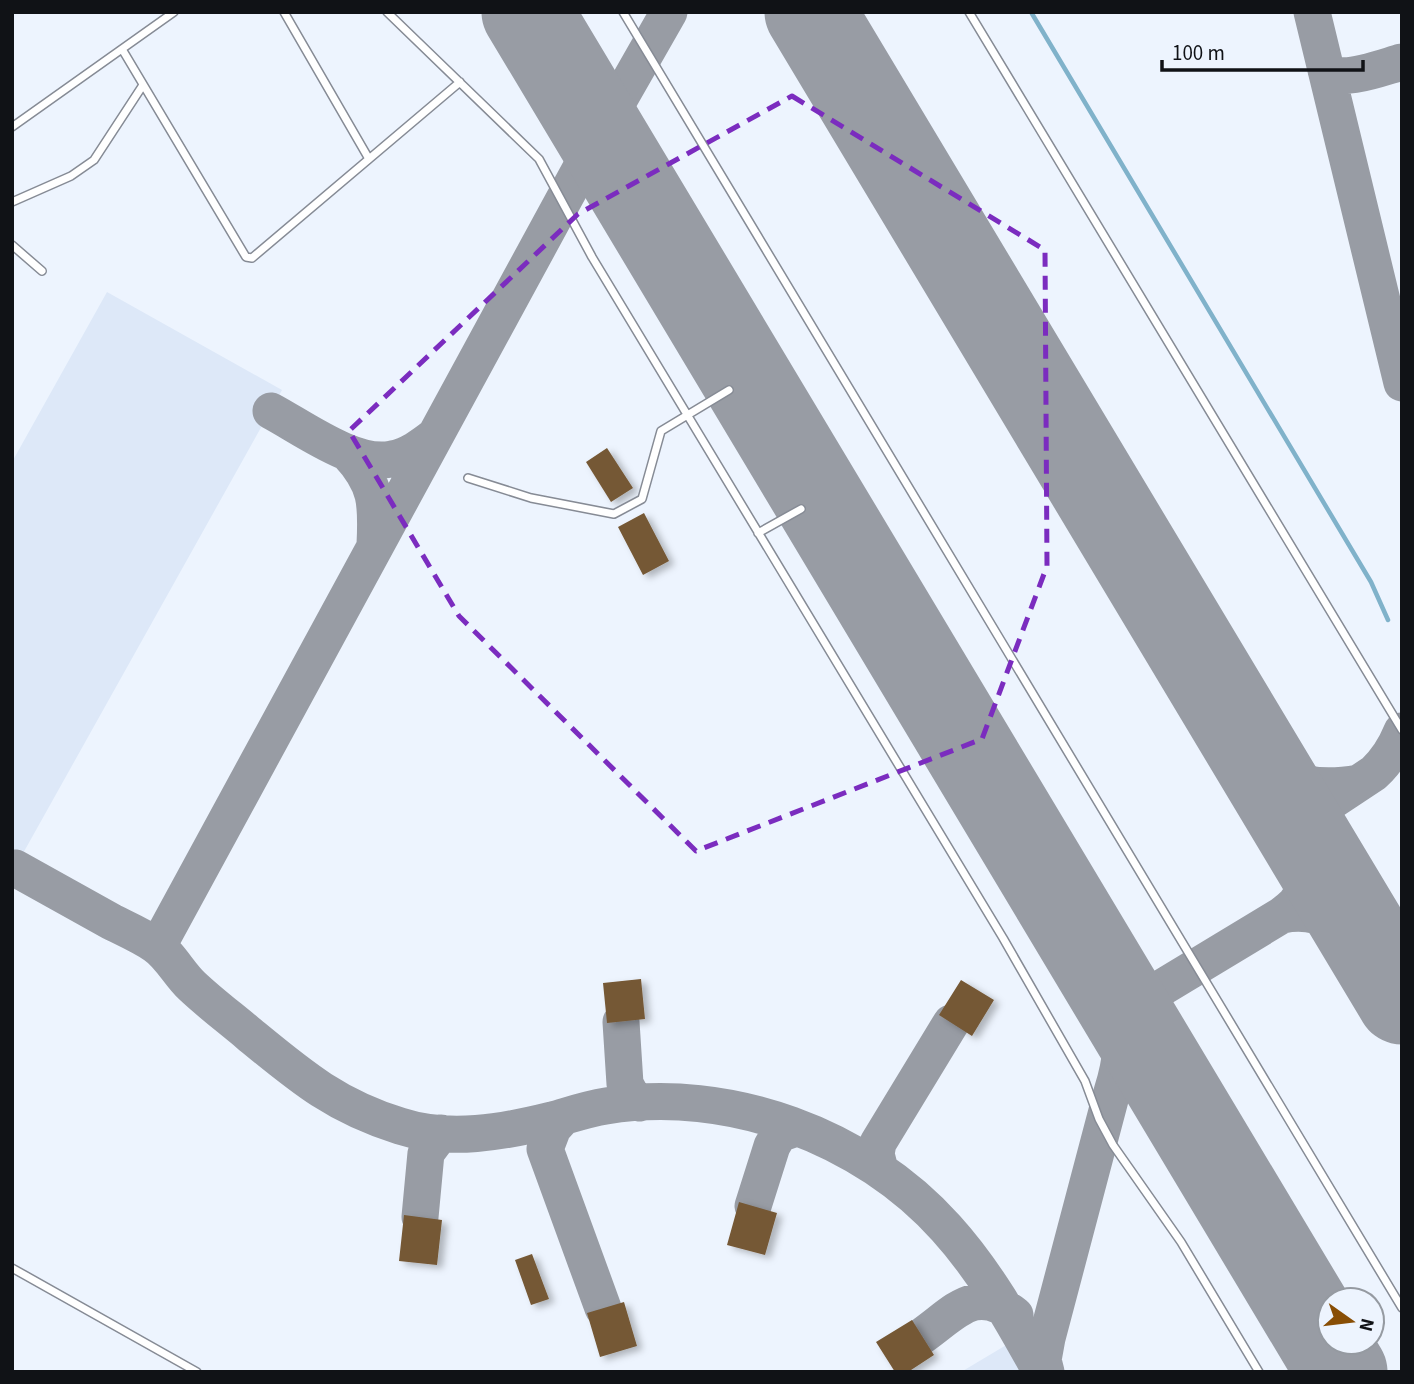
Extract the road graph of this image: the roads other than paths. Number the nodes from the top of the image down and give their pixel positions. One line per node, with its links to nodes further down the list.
1 (174, 12): 6 (lane)
2 (284, 12): 10 (lane)
3 (387, 12): 7 (lane)
4 (623, 12): 21 (lane)
5 (969, 12): 19 (lane)
6 (122, 49): 8 (lane); 9 (lane)
7 (460, 82): 10 (lane); 15 (lane)
8 (143, 85): 10 (lane); 11 (lane)
9 (12, 127)
10 (369, 159)
11 (12, 202)
12 (12, 245): 13 (lane)
13 (42, 271)
14 (729, 390): 15 (lane)
15 (687, 415): 16 (lane); 18 (lane)
16 (468, 478)
17 (801, 509): 18 (lane)
18 (758, 533): 23 (lane)
19 (1402, 730)
20 (12, 1268): 22 (lane)
21 (1402, 1308)
22 (197, 1372)
23 (1259, 1372)

